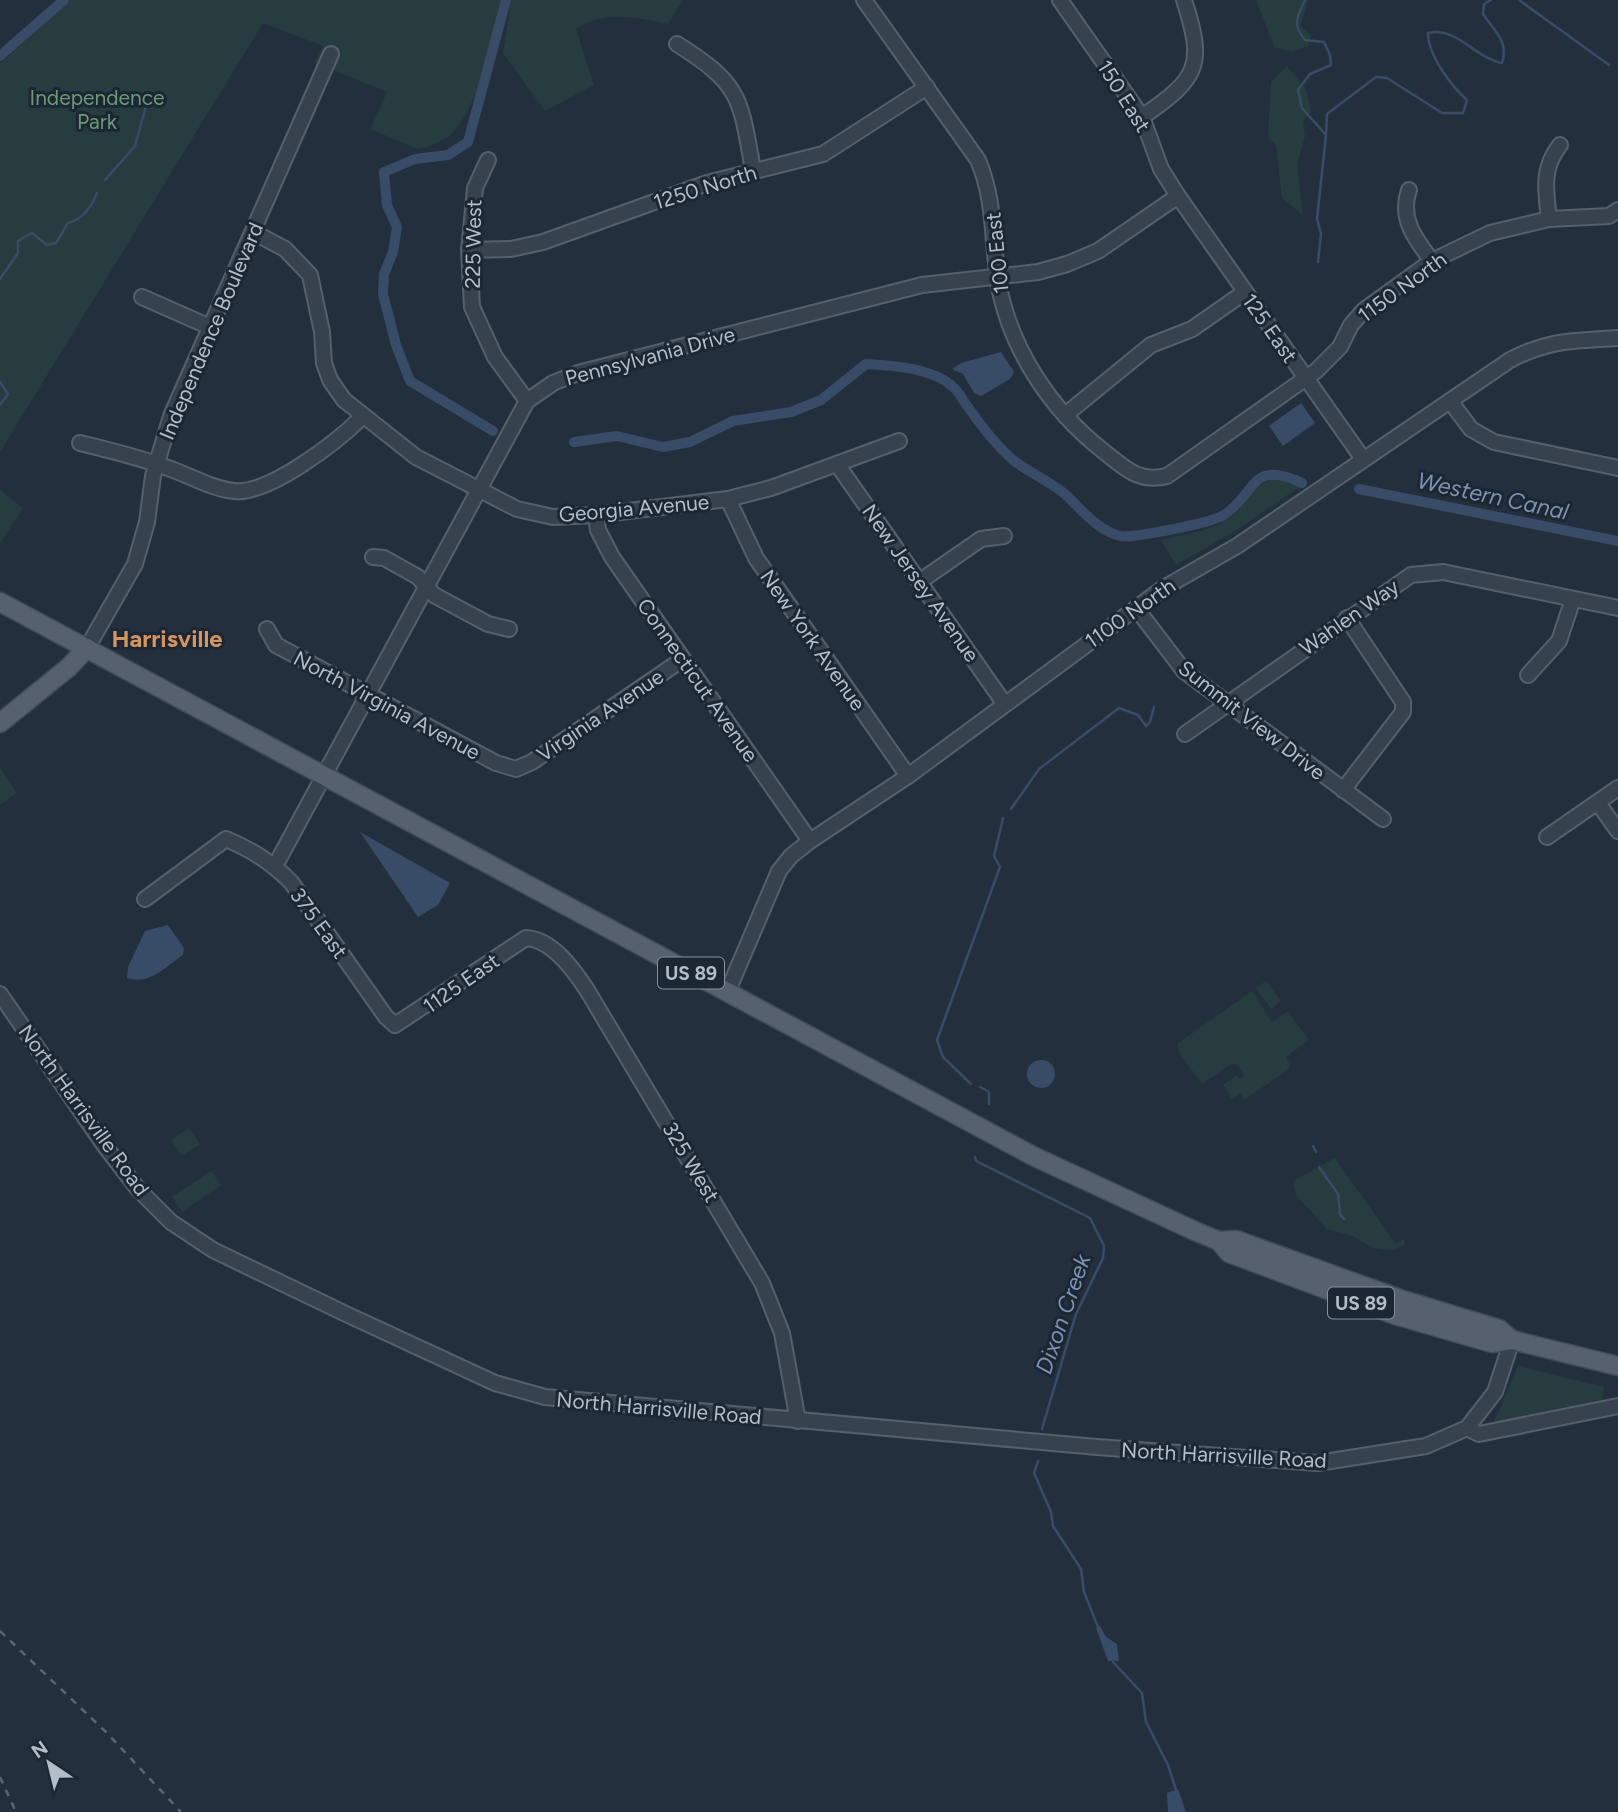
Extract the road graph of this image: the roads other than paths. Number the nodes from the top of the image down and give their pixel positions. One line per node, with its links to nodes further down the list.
1 (864, 0): 6 (street, 100 East)
2 (1060, 0): 7 (street, 150 East)
3 (1184, 0): 7 (street)
4 (677, 44): 10 (street)
5 (331, 54): 15 (street, Independence Boulevard)
6 (926, 87): 10 (street, 1250 North); 18 (street, 100 East)
7 (1142, 117): 12 (street, 150 East)
8 (1560, 145): 14 (street)
9 (488, 160): 16 (street, 225 West)
10 (753, 170): 16 (street, 1250 North)
11 (1409, 190): 17 (street)
12 (1178, 196): 18 (street, Pennsylvania Drive); 19 (street, 125 East)
13 (1618, 210): 14 (street, 1150 North)
14 (1549, 219): 17 (street, 1150 North)
15 (253, 232): 21 (street, Independence Boulevard); 27 (street, Georgia Avenue)
16 (469, 250): 24 (street, 225 West)
17 (1432, 261): 23 (street, 1150 North)
18 (998, 278): 24 (street, Pennsylvania Drive); 26 (street, 100 East)
19 (1245, 292): 23 (street, 125 East); 26 (street)
20 (142, 297): 21 (street)
21 (210, 327): 31 (street, Independence Boulevard)
22 (1618, 338): 25 (street, 1100 North)
23 (1306, 379): 30 (street, 125 East); 34 (street, 1150 North)
24 (527, 401): 35 (street, Pennsylvania Drive)
25 (1450, 401): 30 (street, 1100 North); 33 (street)
26 (1065, 415): 34 (street, 100 East)
27 (362, 417): 31 (street); 35 (street, Georgia Avenue)
28 (899, 441): 32 (street, Georgia Avenue)
29 (80, 443): 31 (street)
30 (1363, 459): 44 (street, 1100 North)
31 (157, 464): 49 (street, Independence Boulevard)
32 (837, 464): 36 (street, Georgia Avenue); 40 (street, New Jersey Avenue)
33 (1618, 468)
34 (1153, 479)
35 (477, 490): 37 (street, Georgia Avenue); 41 (street, Pennsylvania Drive)
36 (728, 499): 37 (street, Georgia Avenue); 59 (street, New York Avenue)
37 (596, 515): 50 (street, Connecticut Avenue)
38 (1004, 536): 40 (street)
39 (373, 557): 41 (street)
40 (919, 582): 53 (street, New Jersey Avenue)
41 (426, 586): 48 (street); 52 (street, Pennsylvania Drive)
42 (1573, 599): 45 (street, Wahlen Way); 46 (street, Wahlen Way); 51 (street)
43 (0, 602): 49 (main road, US 89)
44 (1136, 608): 53 (street, 1100 North); 54 (street, Summit View Drive)
45 (1618, 608)
46 (1347, 618): 54 (street, Wahlen Way); 61 (street)
47 (267, 629): 52 (street, North Virginia Avenue)
48 (509, 629)
49 (87, 648): 55 (main road); 58 (main road, US 89)
50 (683, 659): 57 (street, Virginia Avenue); 66 (street, Connecticut Avenue)
51 (1528, 675)
52 (368, 695): 57 (street, North Virginia Avenue); 58 (street, Pennsylvania Drive)
53 (1004, 703): 59 (street, 1100 North)
54 (1227, 704): 56 (street, Wahlen Way); 61 (street, Summit View Drive)
55 (0, 723)
56 (1185, 734)
57 (516, 769)
58 (324, 776): 67 (street, Pennsylvania Drive); 70 (main road, US 89)
59 (908, 776): 66 (street, 1100 North)
60 (1618, 788): 62 (street)
61 (1343, 790): 63 (street, Summit View Drive)
62 (1598, 803): 64 (street); 65 (street)
63 (1382, 819)
64 (1618, 831)
65 (1547, 837)
66 (810, 841): 70 (street, 1100 North)
67 (275, 866): 68 (street, 375 East); 72 (street, 375 East)
68 (145, 899)
69 (526, 938): 72 (street, 1125 East); 76 (street, 325 West)
70 (727, 993): 73 (main road, US 89)
71 (0, 994): 76 (street, North Harrisville Road)
72 (395, 1025)
73 (1512, 1340): 74 (main road, US 89); 77 (street, North Harrisville Road)
74 (1618, 1366)
75 (1618, 1406): 77 (street, North Harrisville Road)
76 (798, 1421): 77 (street, North Harrisville Road)
77 (1467, 1428)

